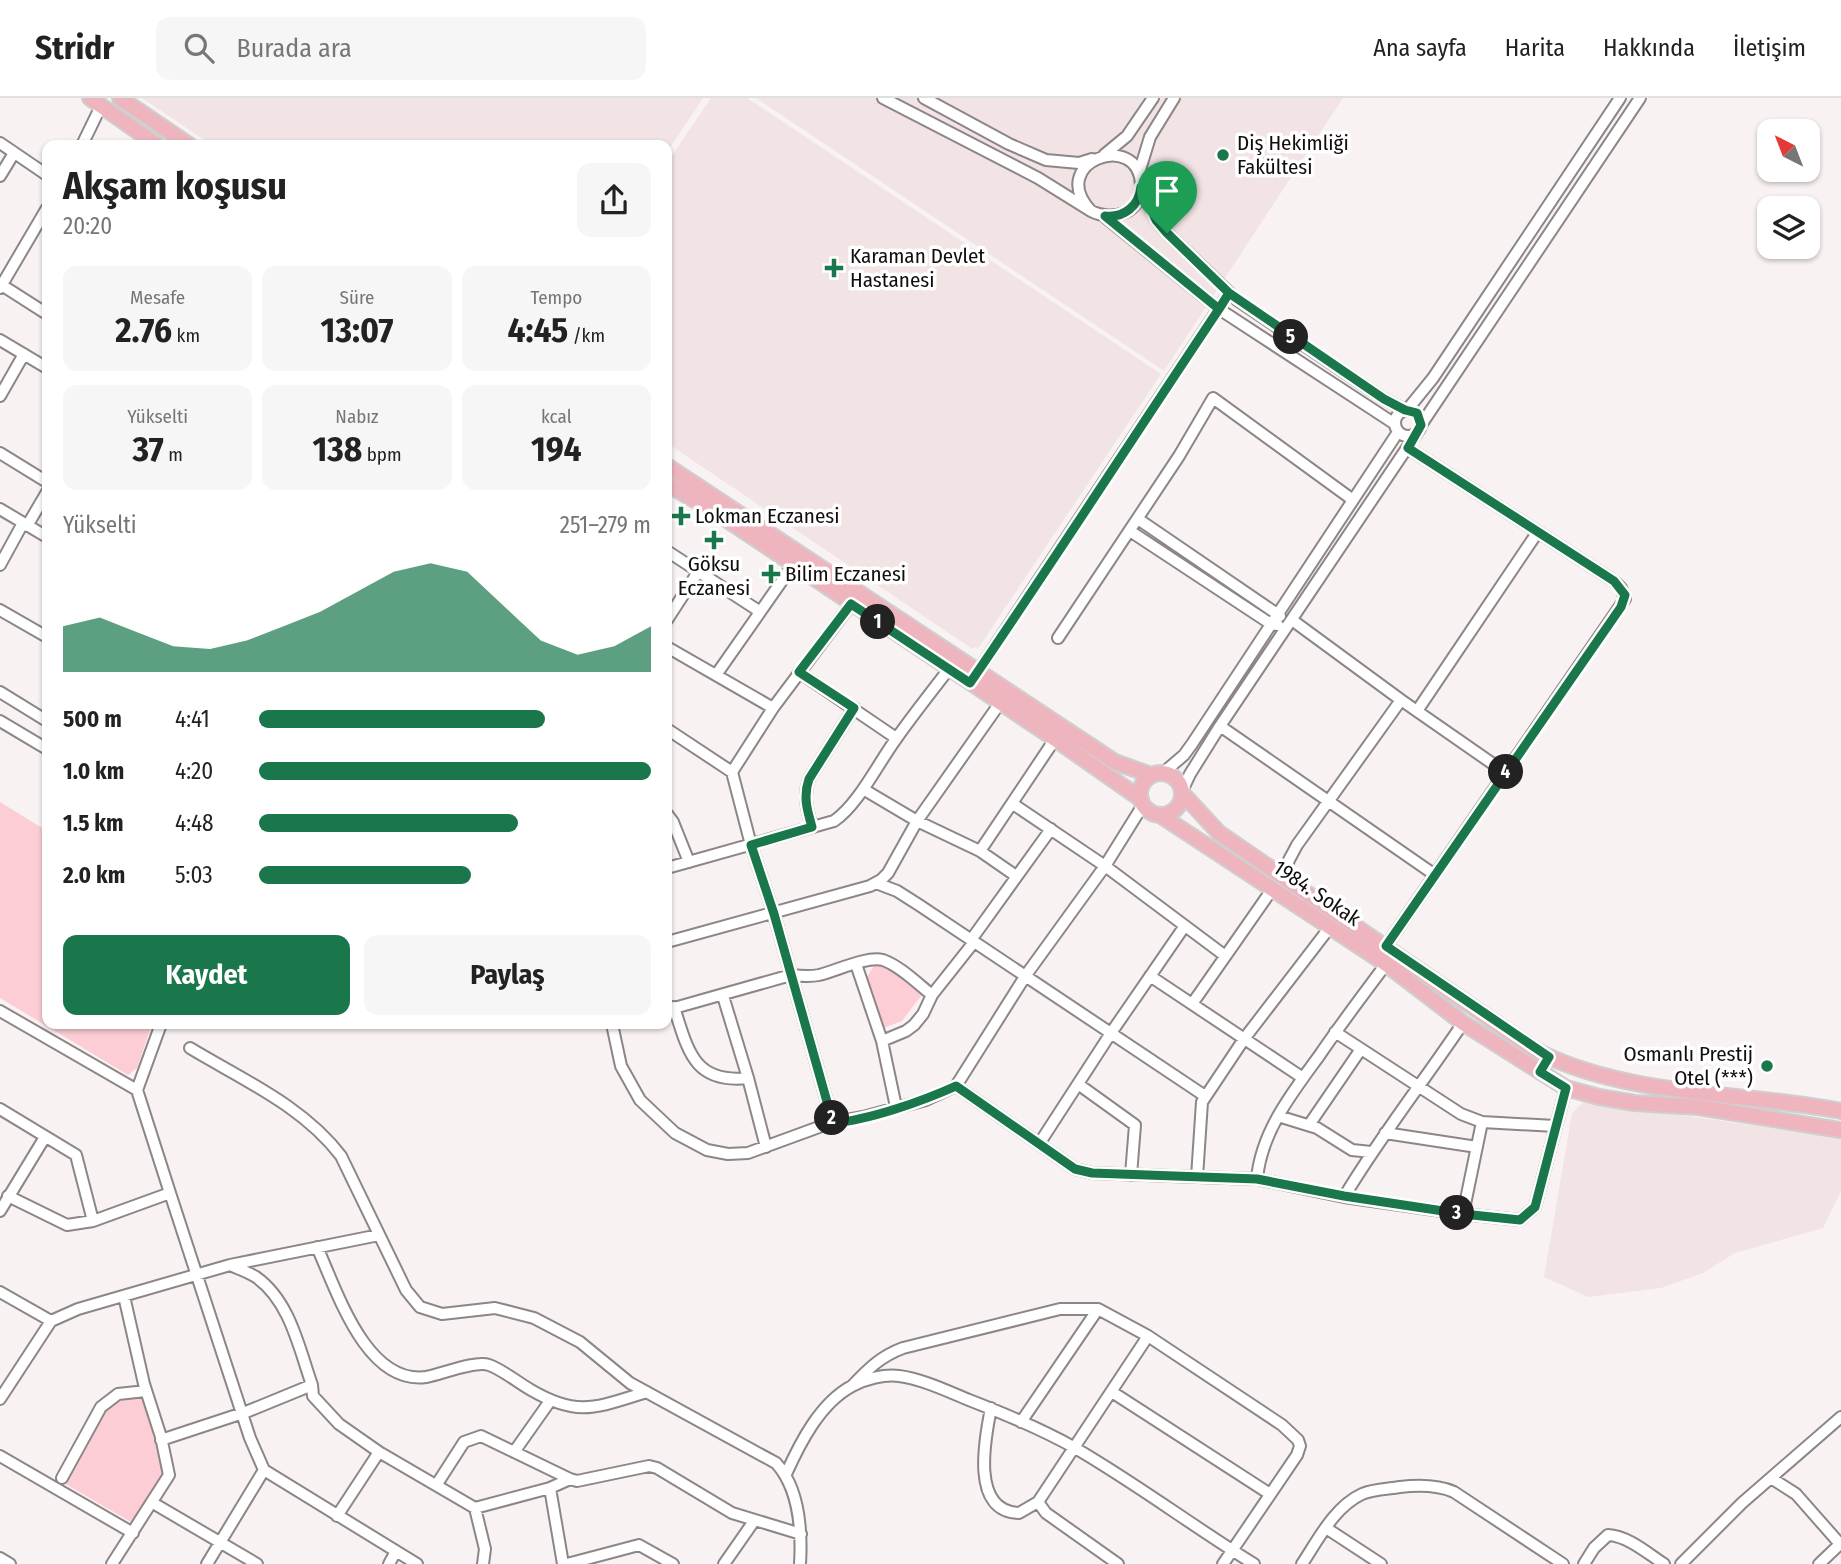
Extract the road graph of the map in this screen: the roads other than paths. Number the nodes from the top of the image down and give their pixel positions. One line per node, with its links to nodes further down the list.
1 (120, 98): 11 (main road)
2 (883, 98): 19 (street)
3 (924, 98): 14 (street)
4 (1153, 98): 14 (street)
5 (1174, 98): 16 (street)
6 (1620, 98): 30 (street)
7 (1640, 98): 32 (street)
8 (95, 102): 9 (street); 10 (main road)
9 (84, 140)
10 (150, 140)
11 (182, 140)
12 (0, 144): 13 (street)
13 (14, 153): 15 (street); 17 (street)
14 (1099, 157): 16 (street); 19 (street)
15 (42, 172)
16 (1139, 173): 18 (street)
17 (0, 176)
18 (1141, 187): 21 (street); 23 (street)
19 (1091, 211): 21 (street)
20 (42, 216): 22 (street)
21 (1105, 216): 24 (street)
22 (1, 286): 25 (street)
23 (1229, 293): 24 (street); 30 (street)
24 (1219, 309): 31 (street); 63 (street)
25 (42, 311)
26 (0, 340): 27 (street)
27 (24, 354): 28 (street); 29 (street)
28 (42, 365)
29 (0, 396)
30 (1406, 410): 31 (street); 32 (street)
31 (1396, 428): 32 (street); 39 (street)
32 (1419, 429): 33 (street)
33 (1408, 448): 44 (street); 55 (street)
34 (0, 453): 36 (street)
35 (672, 469): 63 (main road)
36 (42, 479)
37 (672, 487): 48 (main road)
38 (42, 499): 42 (street)
39 (1353, 500): 41 (street); 54 (street)
40 (0, 509): 42 (street)
41 (1138, 519): 43 (street); 54 (street)
42 (25, 524): 45 (street); 47 (street)
43 (1130, 531): 56 (street); 58 (street)
44 (1537, 533): 69 (street); 78 (street)
45 (42, 534)
46 (672, 554): 49 (street)
47 (0, 565)
48 (793, 565): 50 (main road); 52 (street)
49 (698, 572): 52 (street); 53 (street)
50 (851, 604): 60 (main road); 61 (street)
51 (0, 610): 57 (street)
52 (759, 611): 62 (street)
53 (672, 612)
54 (1278, 612): 55 (street); 56 (street)
55 (1290, 623): 56 (street); 65 (street); 72 (street)
56 (1271, 624): 79 (street)
57 (42, 634)
58 (1058, 638)
59 (672, 651): 62 (street)
60 (949, 669): 63 (main road); 74 (street)
61 (799, 672): 67 (street); 68 (street)
62 (716, 675): 67 (street)
63 (974, 677): 66 (main road); 79 (main road)
64 (0, 692): 70 (street)
65 (1401, 700): 69 (street); 83 (street)
66 (1000, 703): 75 (main road); 87 (street)
67 (772, 708): 77 (street)
68 (854, 708): 74 (street); 88 (street)
69 (1417, 711): 78 (street)
70 (42, 715)
71 (0, 721): 76 (street)
72 (1220, 726): 81 (street); 83 (street)
73 (672, 736): 77 (street)
74 (896, 738): 80 (street)
75 (1055, 738): 82 (main road); 84 (street)
76 (42, 746)
77 (732, 772): 90 (street)
78 (1506, 773): 95 (street)
79 (1157, 774): 81 (main road); 82 (main road)
80 (863, 789): 87 (street); 88 (street)
81 (1182, 792): 85 (main road); 97 (main road)
82 (1142, 802): 85 (main road); 93 (street)
83 (1327, 802): 95 (street); 97 (street)
84 (1013, 804): 89 (street); 91 (street)
85 (1160, 815): 99 (main road, 1984. Sokak)
86 (672, 821): 92 (street)
87 (917, 821): 91 (street); 98 (street)
88 (812, 827): 90 (street)
89 (1051, 829): 93 (street); 96 (street)
90 (751, 845): 92 (street); 100 (street)
91 (980, 851): 96 (street)
92 (690, 862): 94 (street)
93 (1105, 866): 101 (street); 110 (street)
94 (672, 867)
95 (1435, 875): 105 (street)
96 (1016, 876): 104 (street)
97 (1284, 876): 105 (main road)
98 (876, 883): 100 (street); 104 (street)
99 (1273, 888): 102 (main road, 1984. Sokak); 106 (street)
100 (774, 914): 103 (street); 109 (street)
101 (1184, 927): 106 (street); 111 (street)
102 (1330, 927): 108 (main road, 1984. Sokak); 123 (street)
103 (672, 941)
104 (972, 941): 110 (street); 112 (street)
105 (1386, 946): 127 (main road)
106 (1224, 955): 114 (street)
107 (856, 964): 109 (street); 112 (street); 124 (street)
108 (1386, 964): 118 (main road, 1984. Sokak); 122 (street)
109 (791, 975): 113 (street); 142 (street)
110 (1026, 975): 121 (street); 132 (street)
111 (1150, 976): 114 (street); 121 (street)
112 (932, 995): 124 (street)
113 (723, 996): 115 (street); 130 (street)
114 (1192, 1004): 123 (street)
115 (672, 1008)
116 (0, 1011): 135 (street)
117 (672, 1012): 130 (street)
118 (1463, 1023): 128 (main road, 1984. Sokak); 133 (street)
119 (159, 1029): 135 (street)
120 (616, 1029): 149 (street)
121 (1111, 1032): 131 (street); 136 (street)
122 (1335, 1032): 126 (street); 129 (street)
123 (1244, 1039): 129 (street); 136 (street)
124 (882, 1041): 137 (street)
125 (190, 1048): 161 (street)
126 (1361, 1049): 133 (street); 143 (street)
127 (1549, 1057): 128 (main road); 139 (main road)
128 (1540, 1072): 134 (main road, 1984. Sokak)
129 (1303, 1077): 140 (street)
130 (748, 1078): 149 (street)
131 (1078, 1084): 148 (street); 152 (street)
132 (956, 1086): 137 (street); 148 (street)
133 (1419, 1087): 141 (street); 146 (street)
134 (1566, 1088): 144 (street); 145 (main road, 1984. Sokak)
135 (137, 1090): 155 (street)
136 (1206, 1096): 153 (street)
137 (896, 1107): 142 (street)
138 (0, 1109): 147 (street)
139 (1841, 1111)
140 (1278, 1116): 143 (street); 154 (street)
141 (1482, 1122): 144 (street); 150 (street)
142 (833, 1123): 149 (street)
143 (1309, 1125): 151 (street)
144 (1555, 1126): 159 (street)
145 (1841, 1130)
146 (1385, 1133): 150 (street); 151 (street)
147 (45, 1137): 156 (street); 160 (street)
148 (1039, 1144): 152 (street)
149 (766, 1147)
150 (1477, 1147): 159 (street)
151 (1371, 1152): 157 (street)
152 (1131, 1175): 153 (street)
153 (1197, 1177): 154 (street)
154 (1257, 1179): 157 (street)
155 (170, 1192): 160 (street); 164 (street)
156 (8, 1196): 158 (street); 160 (street)
157 (1344, 1196): 159 (street)
158 (0, 1211)
159 (1463, 1214)
160 (93, 1221)
161 (379, 1235): 162 (street); 173 (street)
162 (317, 1247): 163 (street); 176 (street)
163 (230, 1265): 164 (street); 170 (street)
164 (198, 1275): 166 (street); 178 (street)
165 (0, 1292): 168 (street)
166 (124, 1296): 168 (street); 172 (street)
167 (1098, 1309): 169 (street); 171 (street); 180 (street)
168 (51, 1321): 175 (street)
169 (1148, 1336): 174 (street); 193 (street)
170 (312, 1385): 178 (street); 183 (street)
171 (852, 1386): 177 (street); 187 (street)
172 (146, 1391): 181 (street); 188 (street)
173 (647, 1392): 176 (street); 187 (street)
174 (1112, 1392): 182 (street); 193 (street)
175 (0, 1399)
176 (550, 1401): 184 (street)
177 (991, 1408): 180 (street); 194 (street)
178 (242, 1413): 181 (street); 186 (street)
179 (1841, 1417): 189 (street)
180 (1021, 1422): 182 (street)
181 (162, 1440): 195 (street)
182 (1075, 1448): 194 (street); 204 (street)
183 (379, 1452): 191 (street); 197 (street)
184 (514, 1452): 190 (street); 191 (street)
185 (0, 1456): 200 (street)
186 (264, 1471): 197 (street); 202 (street)
187 (786, 1474): 201 (street)
188 (62, 1478)
189 (1771, 1478): 203 (street); 227 (street)
190 (570, 1479): 192 (street); 198 (street)
191 (437, 1483): 196 (street)
192 (550, 1488): 196 (street); 215 (street)
193 (1269, 1494): 204 (street)
194 (1038, 1502): 218 (street)
195 (153, 1503): 200 (street); 202 (street)
196 (475, 1508): 214 (street)
197 (337, 1516): 205 (street)
198 (754, 1521): 201 (street); 217 (street)
199 (1326, 1528): 222 (street); 223 (street); 224 (street)
200 (133, 1533): 209 (street)
201 (801, 1534): 207 (street)
202 (221, 1543): 210 (street); 211 (street)
203 (1840, 1544): 228 (street)
204 (1232, 1550): 219 (street); 220 (street); 221 (street)
205 (397, 1551): 212 (street); 213 (street)
206 (0, 1558): 208 (street)
207 (804, 1562)
208 (10, 1564)
209 (112, 1564)
210 (207, 1564)
211 (257, 1564)
212 (389, 1564)
213 (417, 1564)
214 (483, 1564)
215 (565, 1564): 216 (street)
216 (673, 1564)
217 (724, 1564)
218 (1118, 1564)
219 (1223, 1564)
220 (1248, 1564)
221 (1254, 1564)
222 (1302, 1564)
223 (1381, 1564)
224 (1563, 1564)
225 (1584, 1564): 226 (street)
226 (1664, 1564)
227 (1681, 1564)
228 (1819, 1564)

